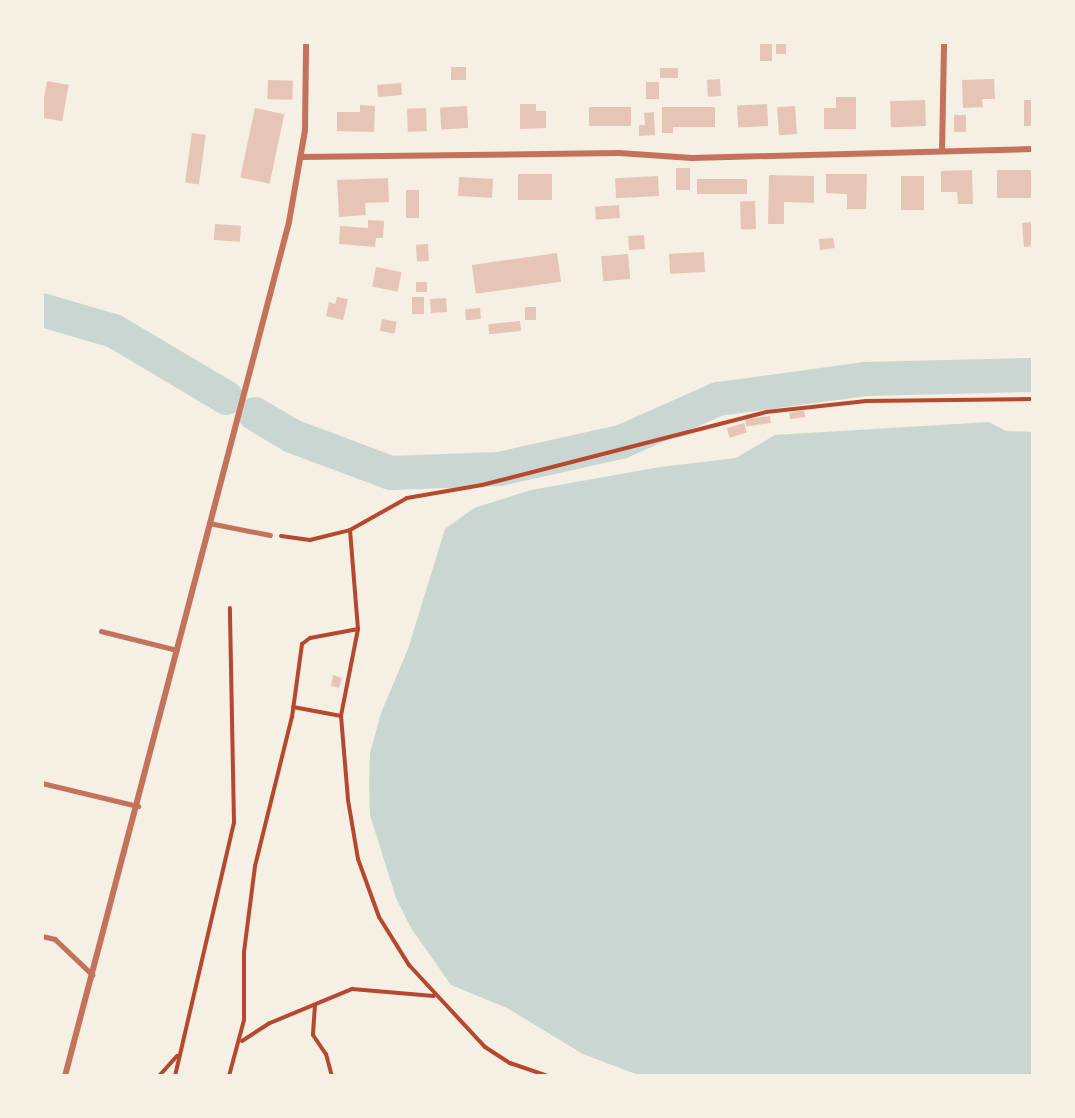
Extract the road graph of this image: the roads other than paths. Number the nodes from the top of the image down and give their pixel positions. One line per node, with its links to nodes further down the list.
1 (306, 42): 5 (street)
2 (944, 42): 4 (street)
3 (1033, 149): 4 (street)
4 (942, 151): 5 (street)
5 (301, 157): 6 (street)
6 (209, 523): 7 (lane); 9 (street)
7 (270, 535)
8 (101, 631): 9 (lane)
9 (177, 650): 11 (street)
10 (42, 783): 11 (lane)
11 (138, 806): 13 (street)
12 (42, 936): 13 (lane)
13 (93, 975): 14 (street)
14 (65, 1076)

